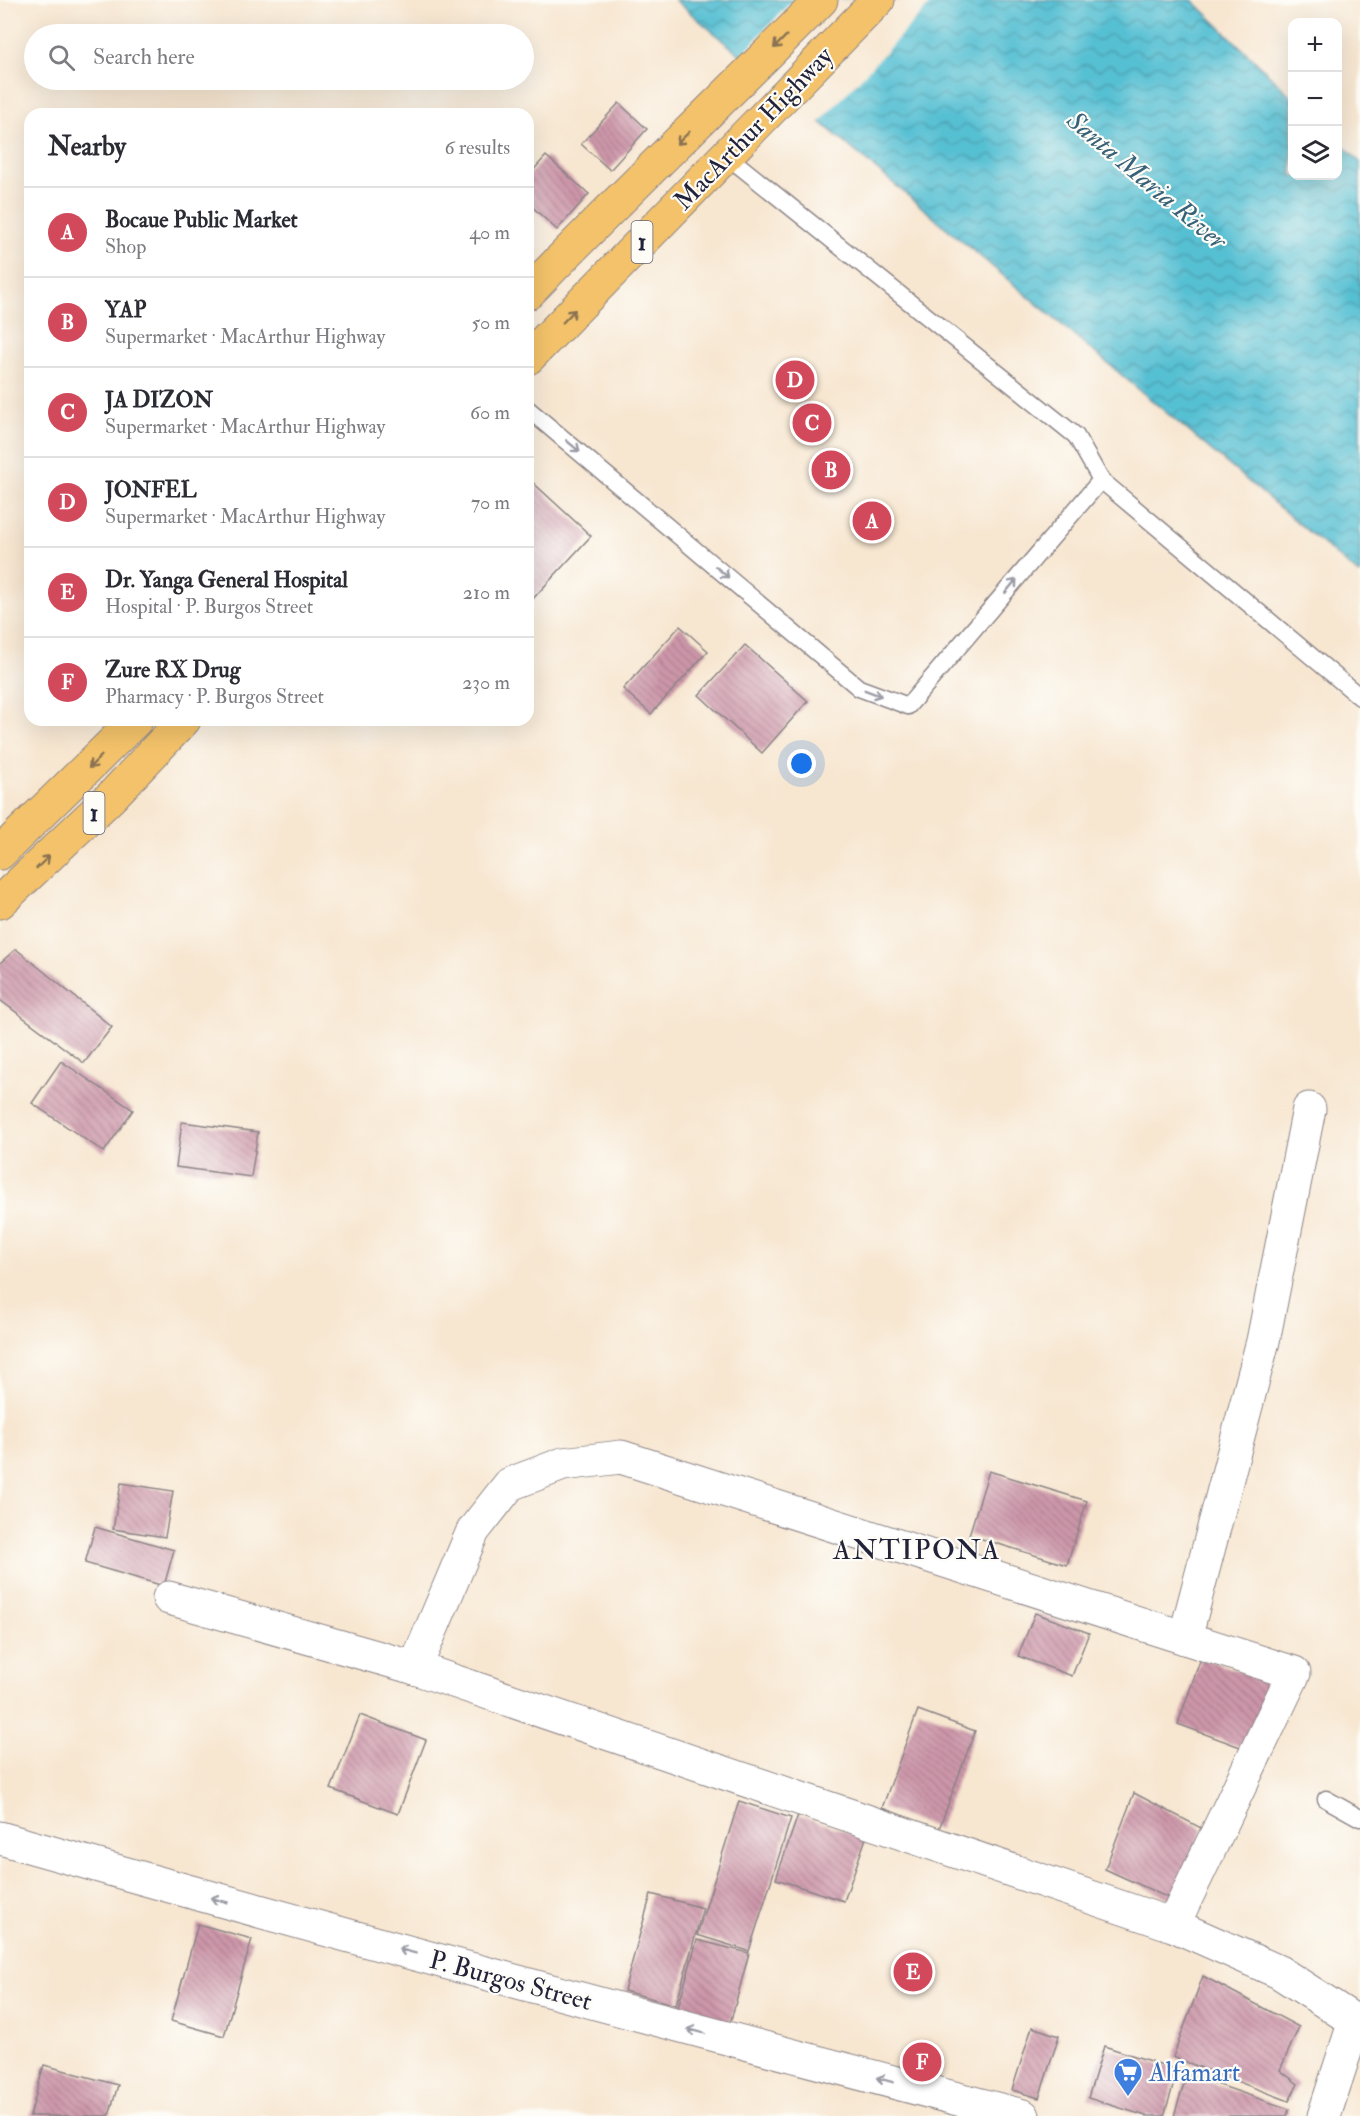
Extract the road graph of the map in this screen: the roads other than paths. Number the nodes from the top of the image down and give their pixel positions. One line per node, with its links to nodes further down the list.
1 (821, 0): 4 (highway, MacArthur Highway / 1, one-way to 4)
2 (878, 0): 3 (highway, MacArthur Highway / 1)
3 (726, 155): 5 (highway, MacArthur Highway / 1, one-way to 3); 7 (lane)
4 (534, 287)
5 (534, 352)
6 (534, 414): 7 (lane, one-way to 7)
7 (1101, 480): 8 (lane)
8 (1360, 697)
9 (130, 726): 11 (highway, 1, one-way to 11)
10 (178, 726): 12 (highway, 1, one-way to 10)
11 (0, 853)
12 (0, 902)
13 (1309, 1108): 15 (street)
14 (169, 1598): 16 (street)
15 (1185, 1638): 16 (street); 20 (street)
16 (415, 1668): 20 (street)
17 (1326, 1799): 18 (lane)
18 (1360, 1818)
19 (0, 1838): 22 (street, P. Burgos Street, one-way to 19)
20 (1173, 1925): 21 (street)
21 (1358, 2017): 23 (street)
22 (1023, 2116)
23 (1324, 2116)

